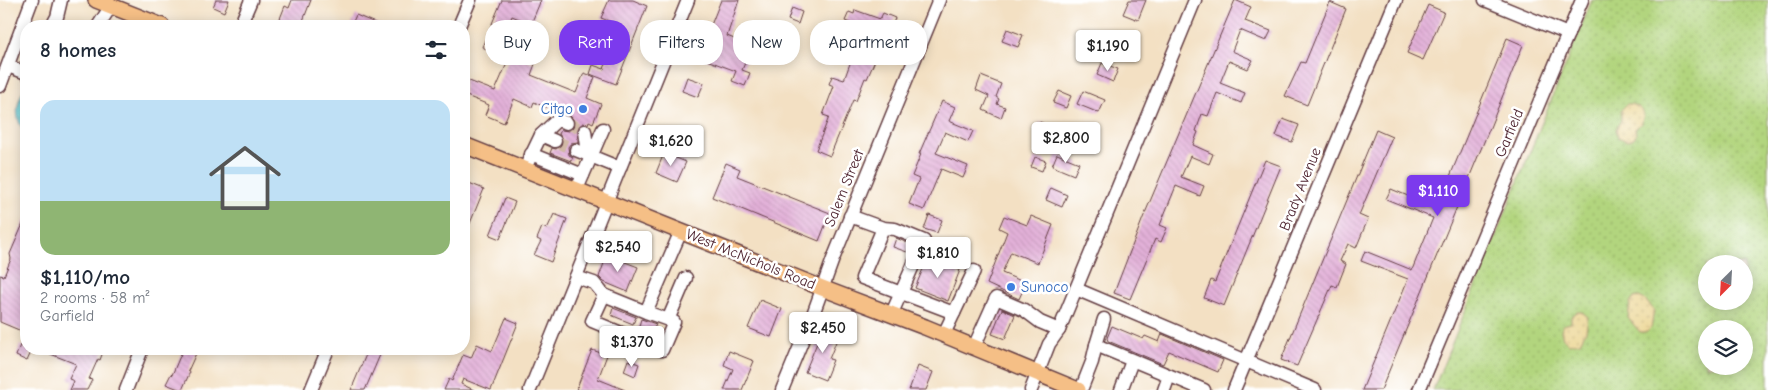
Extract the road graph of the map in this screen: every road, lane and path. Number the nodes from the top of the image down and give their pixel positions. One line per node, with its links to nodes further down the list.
1 (32, 0): 13 (street)
2 (61, 0): 14 (street)
3 (96, 0): 12 (main road)
4 (251, 0): 17 (street)
5 (470, 0): 18 (street)
6 (688, 0): 32 (street)
7 (940, 0): 36 (street, Salem Street)
8 (1195, 0): 43 (street)
9 (1396, 0): 58 (street, Brady Avenue)
10 (1485, 0): 20 (street)
11 (1582, 0): 20 (street, Garfield)
12 (111, 6): 15 (street); 16 (main road)
13 (25, 20)
14 (55, 20)
15 (102, 20)
16 (147, 20)
17 (243, 20)
18 (462, 20)
19 (20, 33): 21 (street)
20 (1568, 34): 72 (street, Garfield)
21 (8, 66): 22 (street); 23 (street)
22 (20, 71)
23 (0, 86)
24 (567, 123): 27 (street)
25 (603, 129): 30 (street)
26 (584, 131): 30 (street)
27 (541, 135): 28 (street); 31 (street)
28 (555, 141)
29 (470, 147): 33 (main road, West McNichols Road)
30 (586, 153): 32 (street); 34 (street)
31 (531, 154): 33 (street); 34 (street)
32 (620, 168): 35 (street)
33 (524, 169): 34 (main road, West McNichols Road)
34 (580, 182): 35 (main road, West McNichols Road)
35 (606, 201): 38 (main road, West McNichols Road); 40 (street)
36 (850, 216): 37 (street); 42 (street, Salem Street)
37 (883, 228): 44 (street); 44 (street)
38 (681, 231): 42 (main road, West McNichols Road); 46 (street)
39 (974, 271): 48 (street)
40 (576, 277): 45 (street); 63 (street)
41 (686, 278): 50 (street)
42 (822, 288): 47 (main road, West McNichols Road); 64 (street, Salem Street)
43 (1076, 289): 51 (street); 58 (street)
44 (902, 293): 47 (street); 48 (street)
45 (604, 295): 46 (street); 50 (street)
46 (646, 312): 50 (street)
47 (892, 313): 52 (main road, West McNichols Road)
48 (954, 313): 52 (street)
49 (1104, 319): 53 (street)
50 (668, 320)
51 (1059, 330): 54 (street); 59 (street)
52 (944, 334): 54 (main road, West McNichols Road)
53 (1096, 345): 57 (street); 66 (street)
54 (974, 347): 59 (main road, West McNichols Road)
55 (140, 355): 61 (street)
56 (326, 355): 62 (street)
57 (1132, 360): 60 (street); 67 (street)
58 (1246, 360): 70 (street, Brady Avenue); 71 (street)
59 (1038, 374): 65 (street); 66 (main road, West McNichols Road)
60 (1169, 376): 68 (street); 69 (street)
61 (126, 390)
62 (311, 390)
63 (530, 390)
64 (782, 390)
65 (1031, 390)
66 (1080, 390)
67 (1121, 390)
68 (1164, 390)
69 (1204, 390)
70 (1234, 390)
71 (1316, 390)
72 (1419, 390)

